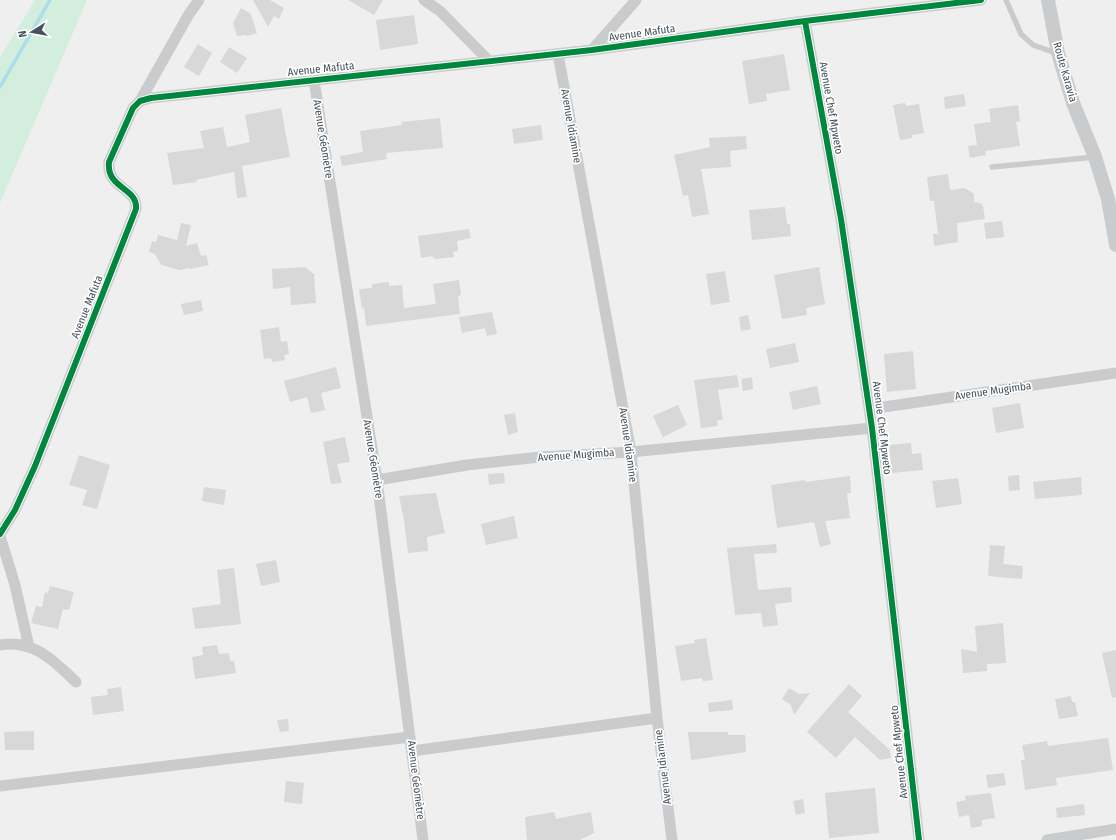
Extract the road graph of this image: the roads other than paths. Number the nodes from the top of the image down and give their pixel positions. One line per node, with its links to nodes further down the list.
1 (199, 0): 13 (street)
2 (424, 0): 11 (street)
3 (636, 0): 8 (street)
4 (981, 0): 7 (street, Avenue Mafuta)
5 (1006, 0): 9 (lane)
6 (1048, 0): 9 (street, Route Karavia)
7 (805, 21): 8 (street, Avenue Mafuta); 19 (street, Avenue Chef Mpweto)
8 (592, 50): 10 (street, Avenue Mafuta)
9 (1058, 53): 14 (street, Route Karavia)
10 (558, 54): 11 (street, Avenue Mafuta); 21 (street, Avenue Idiamine)
11 (489, 61): 12 (street, Avenue Mafuta)
12 (314, 80): 13 (street, Avenue Mafuta); 22 (street, Avenue Géomètre)
13 (140, 101): 23 (street, Avenue Mafuta)
14 (1095, 157): 15 (lane); 16 (street, Route Karavia)
15 (992, 167)
16 (1112, 199): 17 (street, Route Karavia)
17 (1116, 245)
18 (1116, 373): 19 (street, Avenue Mugimba)
19 (870, 409): 20 (street, Avenue Chef Mpweto)
20 (872, 428): 21 (street, Avenue Mugimba); 34 (street, Avenue Chef Mpweto)
21 (631, 452): 22 (street, Avenue Mugimba); 27 (street, Avenue Idiamine)
22 (377, 480): 28 (street, Avenue Géomètre)
23 (0, 535): 25 (street)
24 (0, 645): 25 (street)
25 (29, 647): 26 (street)
26 (76, 682)
27 (657, 718): 29 (street); 33 (street, Avenue Idiamine)
28 (410, 737): 29 (street, Avenue Géomètre); 30 (street)
29 (412, 751): 32 (street, Avenue Géomètre)
30 (0, 786)
31 (1116, 829): 35 (street)
32 (423, 840)
33 (672, 840)
34 (919, 840)
35 (1047, 840)

